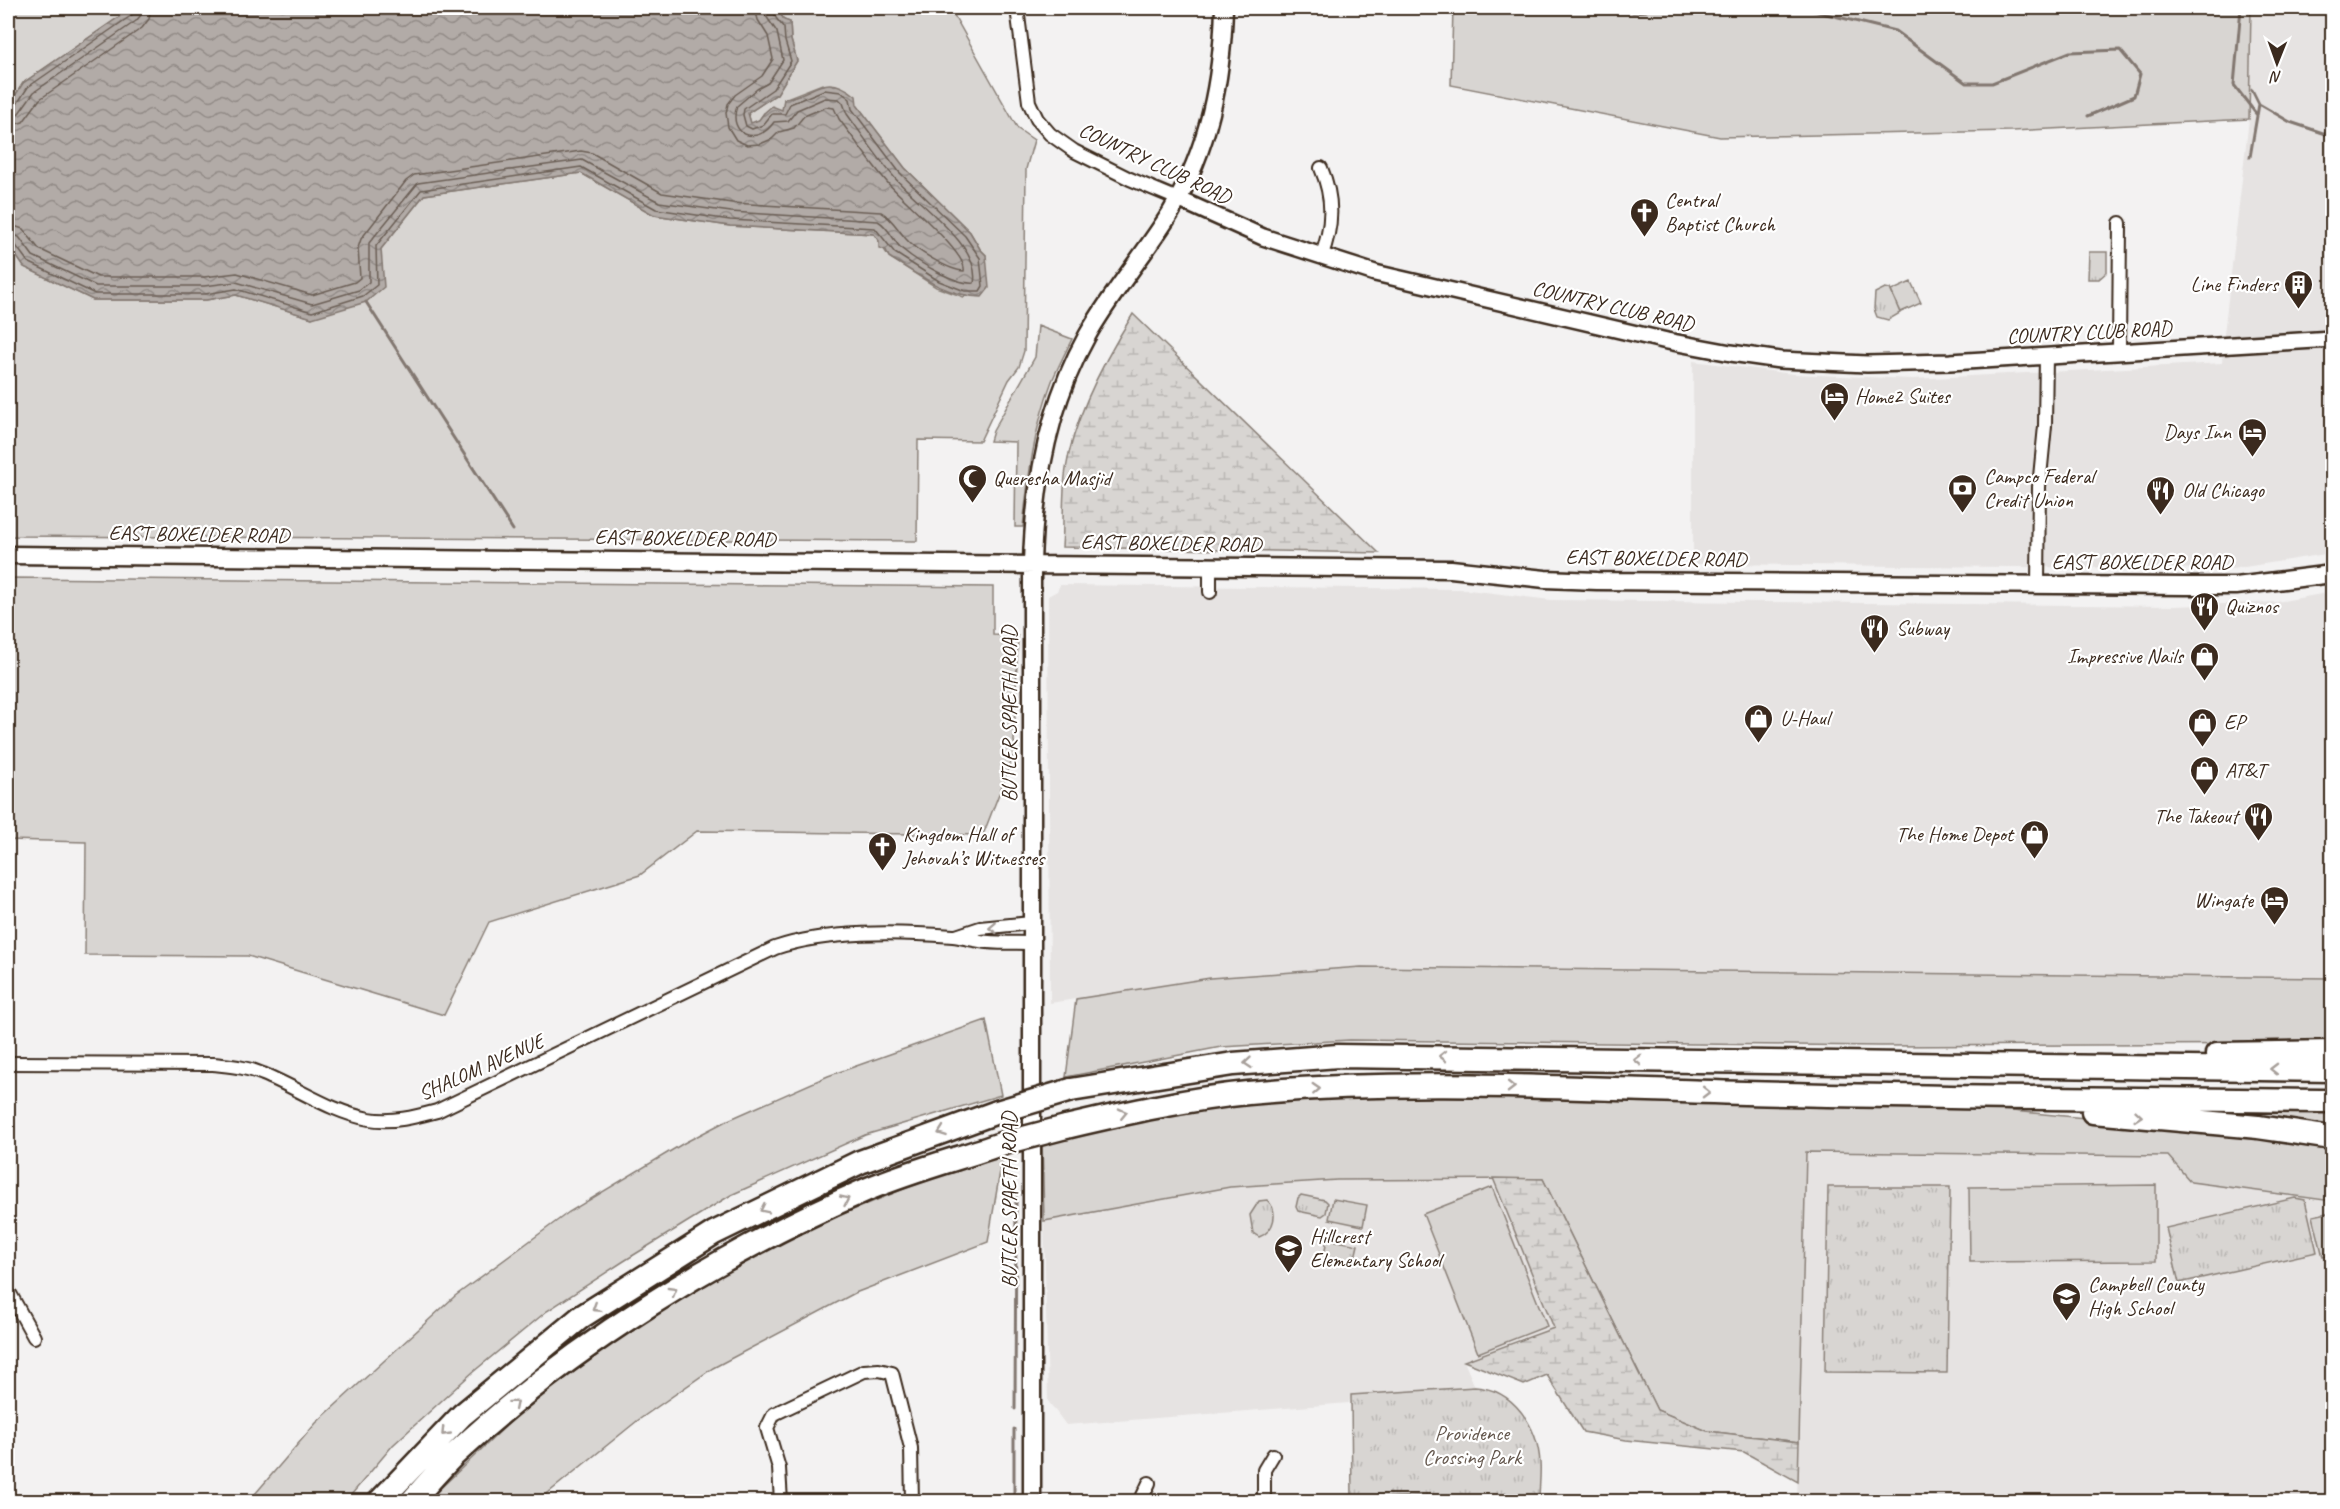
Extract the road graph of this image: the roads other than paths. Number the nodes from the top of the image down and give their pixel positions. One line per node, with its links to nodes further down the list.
1 (1017, 8): 4 (street, COUNTRY CLUB ROAD)
2 (1224, 8): 4 (main road, BUTLER SPAETH ROAD)
3 (1321, 168): 6 (street)
4 (1178, 199): 6 (street, COUNTRY CLUB ROAD); 11 (main road, BUTLER SPAETH ROAD)
5 (2120, 223): 8 (street)
6 (1321, 257): 9 (street, COUNTRY CLUB ROAD)
7 (2332, 339): 8 (street, COUNTRY CLUB ROAD)
8 (2120, 351): 9 (street, COUNTRY CLUB ROAD)
9 (2046, 356): 14 (street)
10 (8, 555): 11 (main road, EAST BOXELDER ROAD)
11 (1032, 564): 12 (main road, EAST BOXELDER ROAD); 16 (main road, BUTLER SPAETH ROAD)
12 (1210, 567): 14 (main road, EAST BOXELDER ROAD); 15 (street)
13 (2332, 574): 14 (main road, EAST BOXELDER ROAD)
14 (2038, 584)
15 (1210, 592)
16 (1031, 923): 17 (street, SHALOM AVENUE, one-way to 17); 18 (main road, BUTLER SPAETH ROAD)
17 (955, 936): 18 (street, SHALOM AVENUE); 20 (street, SHALOM AVENUE)
18 (1031, 943): 34 (main road, BUTLER SPAETH ROAD)
19 (2332, 1052): 21 (highway)
20 (8, 1062)
21 (1802, 1063): 22 (highway, one-way to 21); 30 (highway, one-way to 30, bridge)
22 (2332, 1070)
23 (1891, 1096): 24 (highway); 25 (highway, one-way to 25); 31 (highway, one-way to 23, bridge)
24 (2332, 1101)
25 (2332, 1138)
26 (8, 1290): 27 (street)
27 (34, 1337)
28 (1273, 1455): 36 (street)
29 (1149, 1483): 35 (street)
30 (379, 1502)
31 (411, 1502)
32 (781, 1502): 33 (street)
33 (912, 1502)
34 (1032, 1502)
35 (1140, 1502)
36 (1264, 1502)

